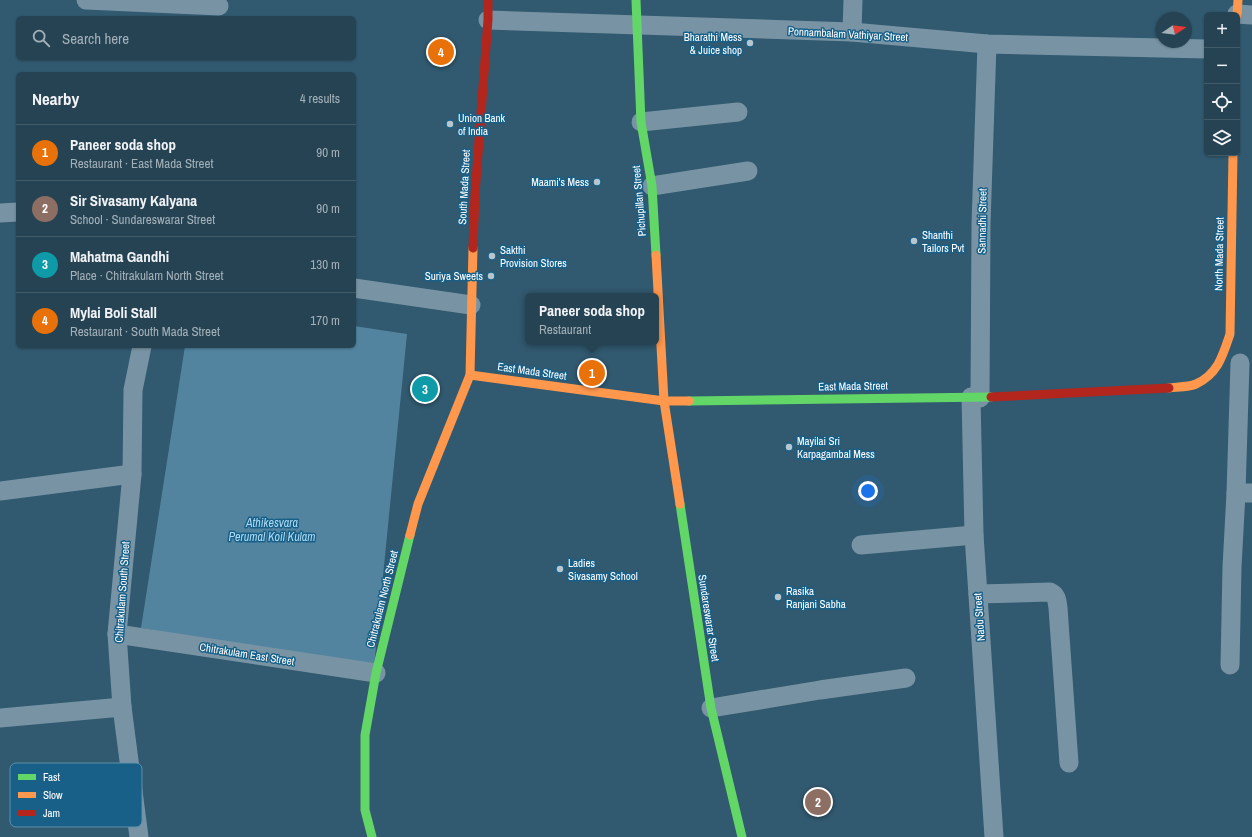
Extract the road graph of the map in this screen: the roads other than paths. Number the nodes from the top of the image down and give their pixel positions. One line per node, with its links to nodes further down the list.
1 (86, 0): 5 (street)
2 (488, 0): 6 (street, South Mada Street)
3 (636, 0): 7 (street, Pichupillan Street)
4 (853, 0): 8 (street)
5 (219, 6)
6 (488, 20): 7 (street, Ponnambalam Vathiyar Street); 20 (street, South Mada Street)
7 (638, 25): 8 (street, Ponnambalam Vathiyar Street); 12 (street, Pichupillan Street)
8 (852, 32): 9 (street, Ponnambalam Vathiyar Street)
9 (987, 44): 10 (street, Ponnambalam Vathiyar Street); 25 (street, Sannadhi Street)
10 (1204, 49)
11 (738, 112): 12 (street)
12 (641, 122): 15 (street, Pichupillan Street)
13 (1233, 156): 23 (street, North Mada Street)
14 (748, 171): 15 (street)
15 (652, 186): 19 (street, Pichupillan Street)
16 (16, 212): 17 (street)
17 (0, 213)
18 (356, 288): 20 (street)
19 (658, 293)
20 (471, 305): 24 (street, South Mada Street)
21 (659, 311): 26 (street, Pichupillan Street)
22 (142, 348): 27 (street, Chitrakulam South Street)
23 (1238, 360): 25 (street, East Mada Street); 29 (street)
24 (470, 375): 26 (street, East Mada Street); 35 (street, Chitrakulam North Street)
25 (975, 398): 26 (street, East Mada Street); 30 (street, Nadu Street)
26 (664, 400): 38 (street, Sundareswarar Street)
27 (132, 474): 28 (street); 33 (street, Chitrakulam South Street)
28 (0, 491)
29 (1244, 493): 34 (street)
30 (974, 535): 31 (street); 32 (street, Nadu Street)
31 (861, 545)
32 (978, 594): 41 (street); 46 (street, Nadu Street)
33 (117, 634): 35 (street, Chitrakulam East Street); 37 (street, Chitrakulam South Street)
34 (1230, 665)
35 (376, 674): 44 (street, Chitrakulam North Street)
36 (906, 678): 38 (street)
37 (122, 707): 39 (street); 40 (street, Chitrakulam South Street)
38 (711, 708): 45 (street, Sundareswarar Street)
39 (0, 718)
40 (129, 763)
41 (1069, 763)
42 (138, 827): 43 (street, Chitrakulam South Street)
43 (139, 837)
44 (372, 837)
45 (742, 837)
46 (994, 837)

